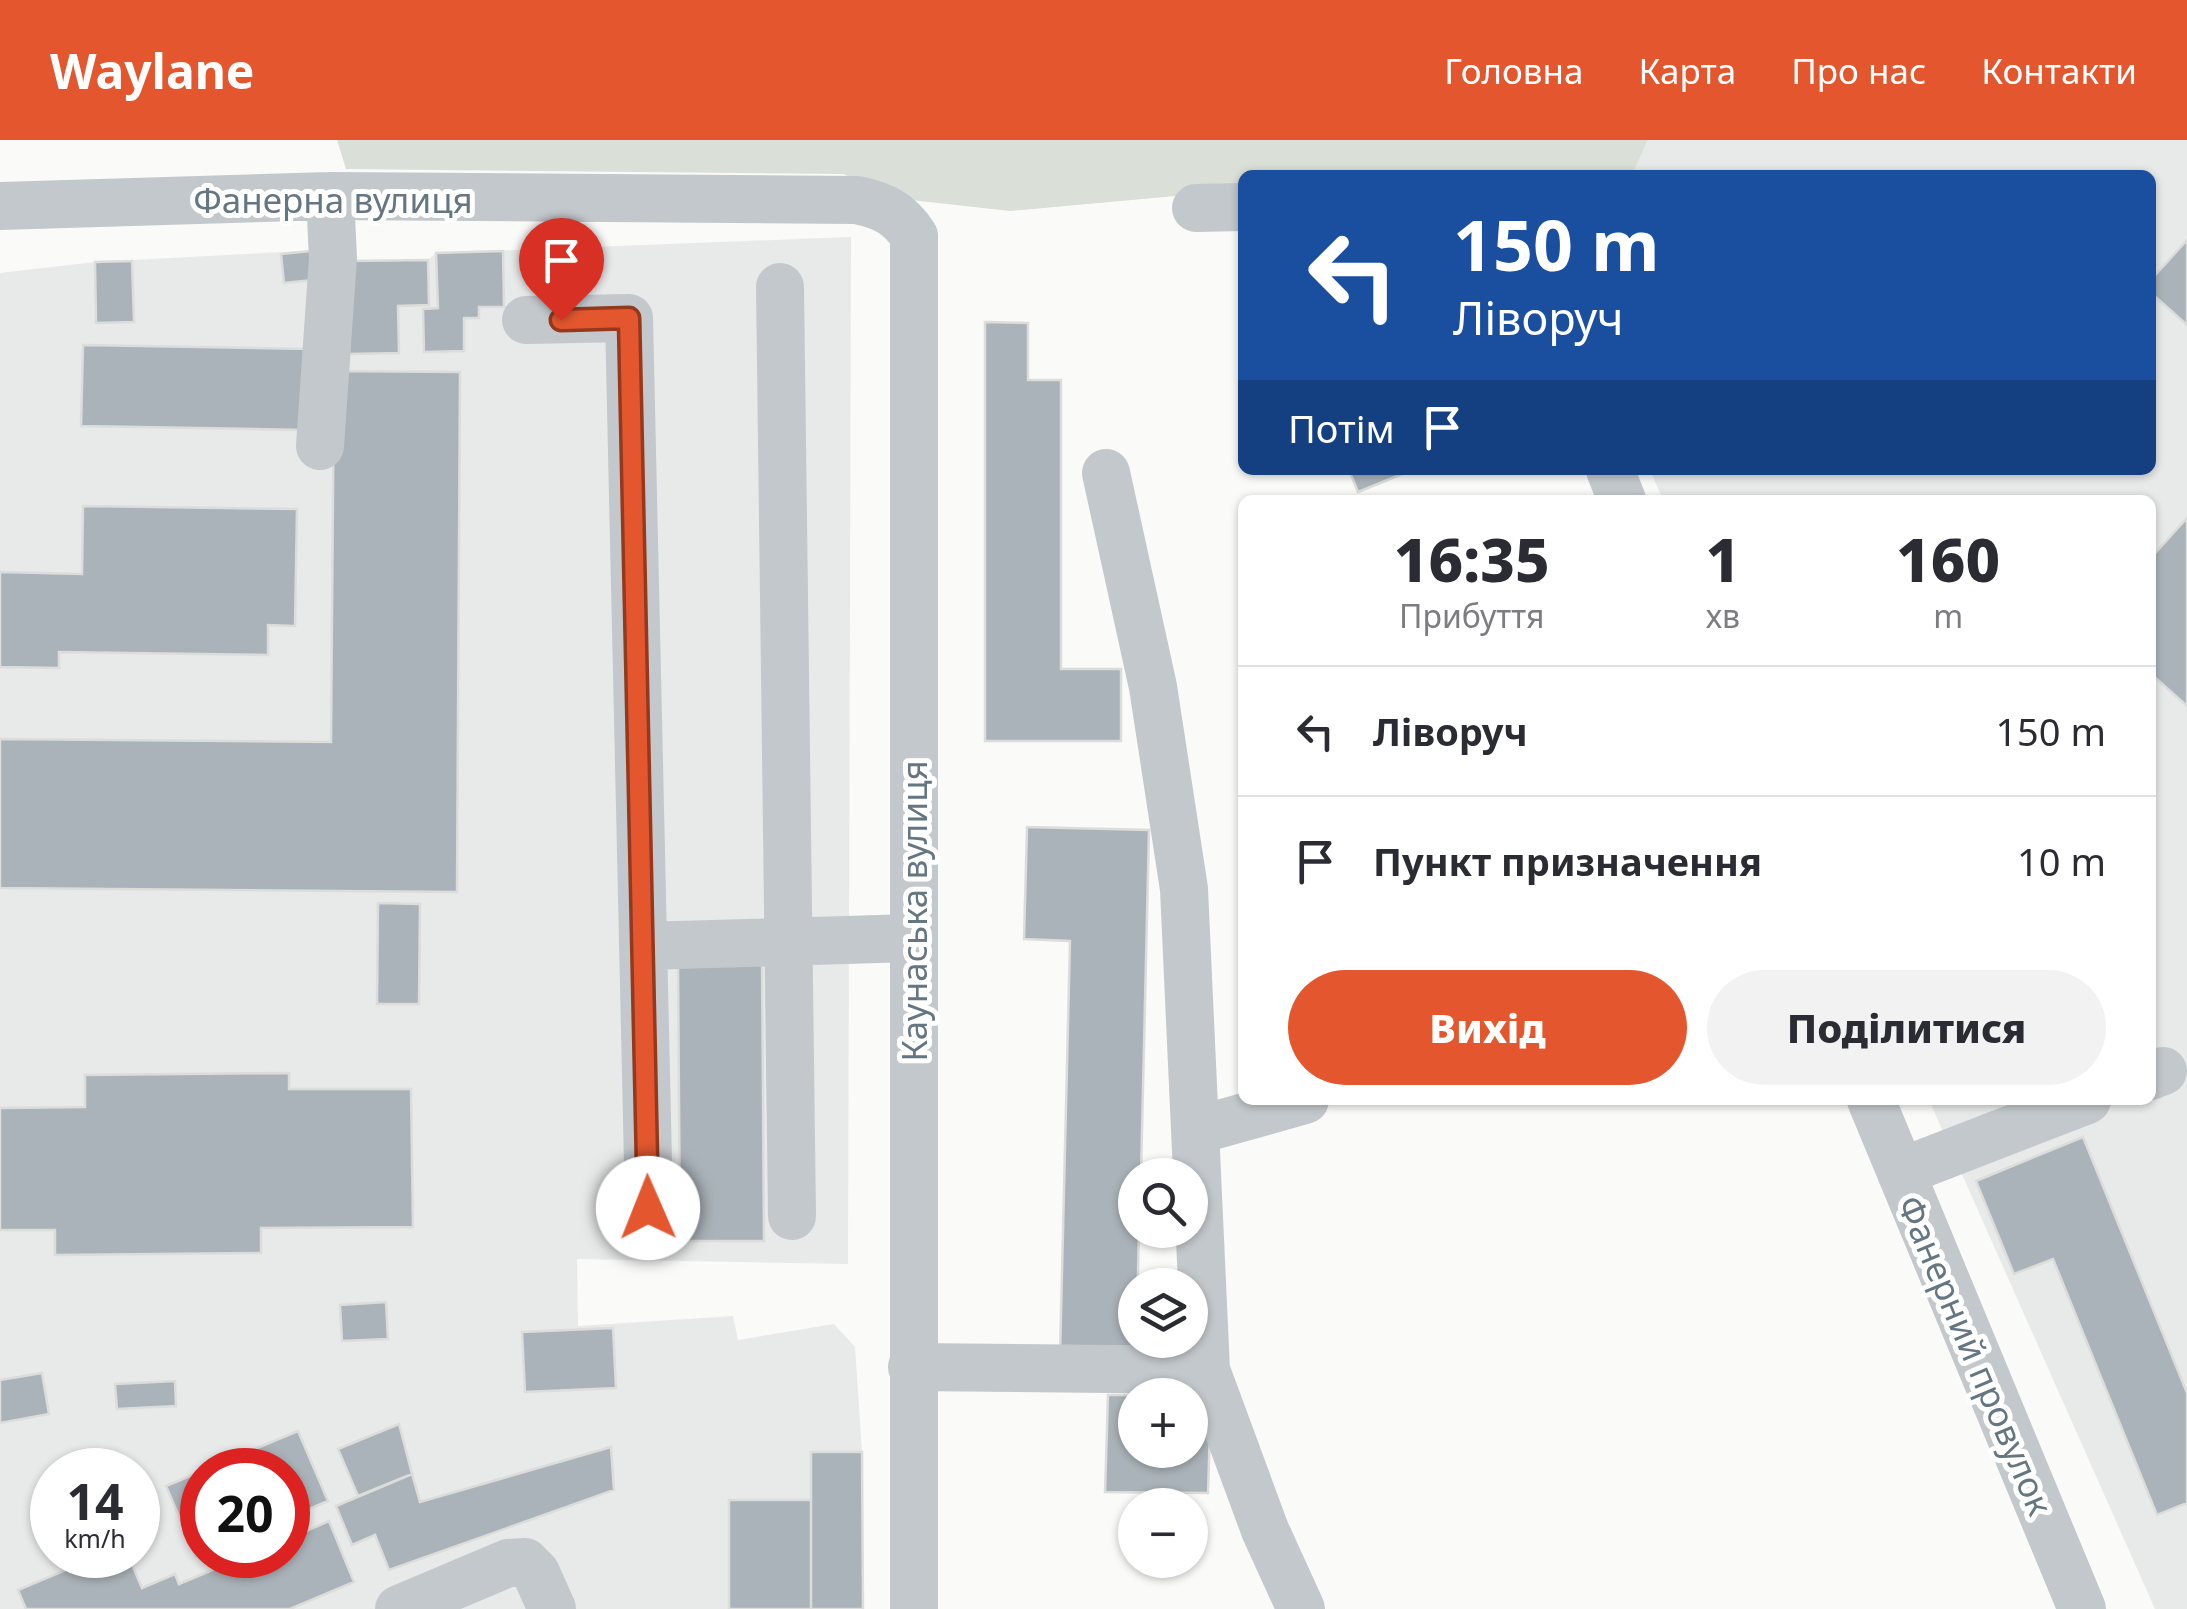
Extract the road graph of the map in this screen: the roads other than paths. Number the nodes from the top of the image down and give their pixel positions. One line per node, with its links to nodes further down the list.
1 (330, 196): 2 (street, Фанерна вулиця); 3 (street, Фанерна вулиця); 6 (street)
2 (0, 206)
3 (902, 218): 8 (street, Каунаська вулиця)
4 (780, 287): 9 (street)
5 (526, 320): 10 (street)
6 (320, 446)
7 (1106, 473): 14 (street)
8 (912, 938): 9 (street); 18 (street, Каунаська вулиця)
9 (788, 940): 10 (street); 17 (street)
10 (643, 946): 16 (street)
11 (1287, 1105): 14 (street)
12 (1873, 1105): 15 (street, Фанерний провулок)
13 (2075, 1105): 15 (street)
14 (1198, 1130): 19 (street)
15 (1900, 1172): 24 (street, Фанерний провулок)
16 (648, 1208)
17 (792, 1216)
18 (912, 1367): 19 (street); 22 (street, Каунаська вулиця)
19 (1206, 1370): 23 (street)
20 (399, 1609): 21 (street)
21 (552, 1609)
22 (914, 1609)
23 (1301, 1609)
24 (2082, 1609)

